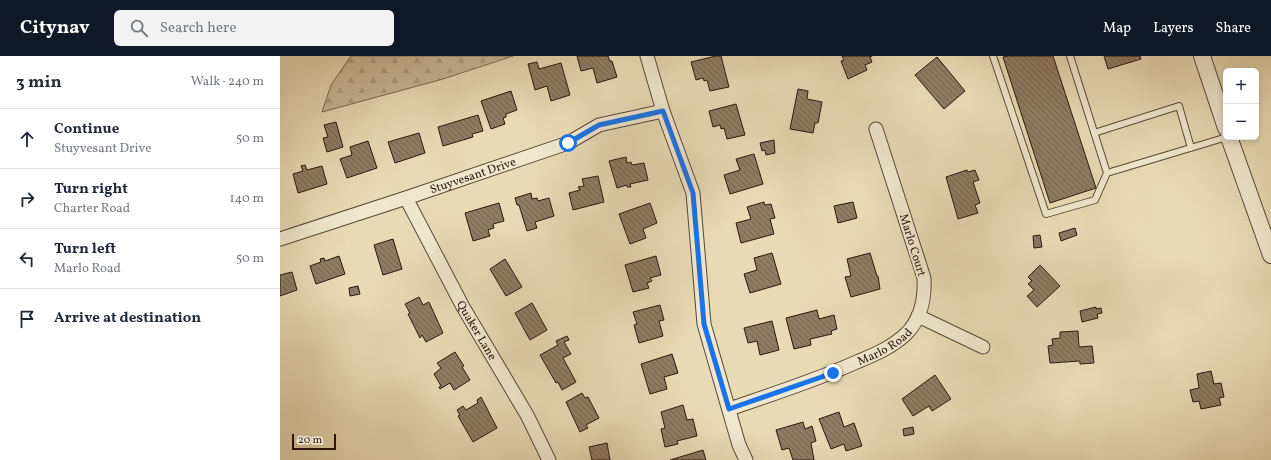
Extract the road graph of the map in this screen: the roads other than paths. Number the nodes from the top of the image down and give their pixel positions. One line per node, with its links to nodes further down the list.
1 (646, 56): 5 (street)
2 (993, 56): 12 (lane)
3 (1070, 56): 8 (lane)
4 (1202, 56): 6 (street)
5 (663, 111): 13 (street, Stuyvesant Drive); 18 (street)
6 (1223, 119)
7 (876, 129): 16 (street, Marlo Court)
8 (1094, 133): 11 (lane); 12 (lane)
9 (1223, 138): 11 (lane)
10 (1229, 140): 15 (street)
11 (1191, 148): 12 (lane)
12 (1107, 173)
13 (406, 198): 14 (street, Stuyvesant Drive); 19 (street, Quaker Lane)
14 (280, 239)
15 (1271, 255)
16 (918, 316): 17 (street); 18 (street, Marlo Road)
17 (983, 347)
18 (729, 409): 20 (street)
19 (549, 460)
20 (746, 460)

